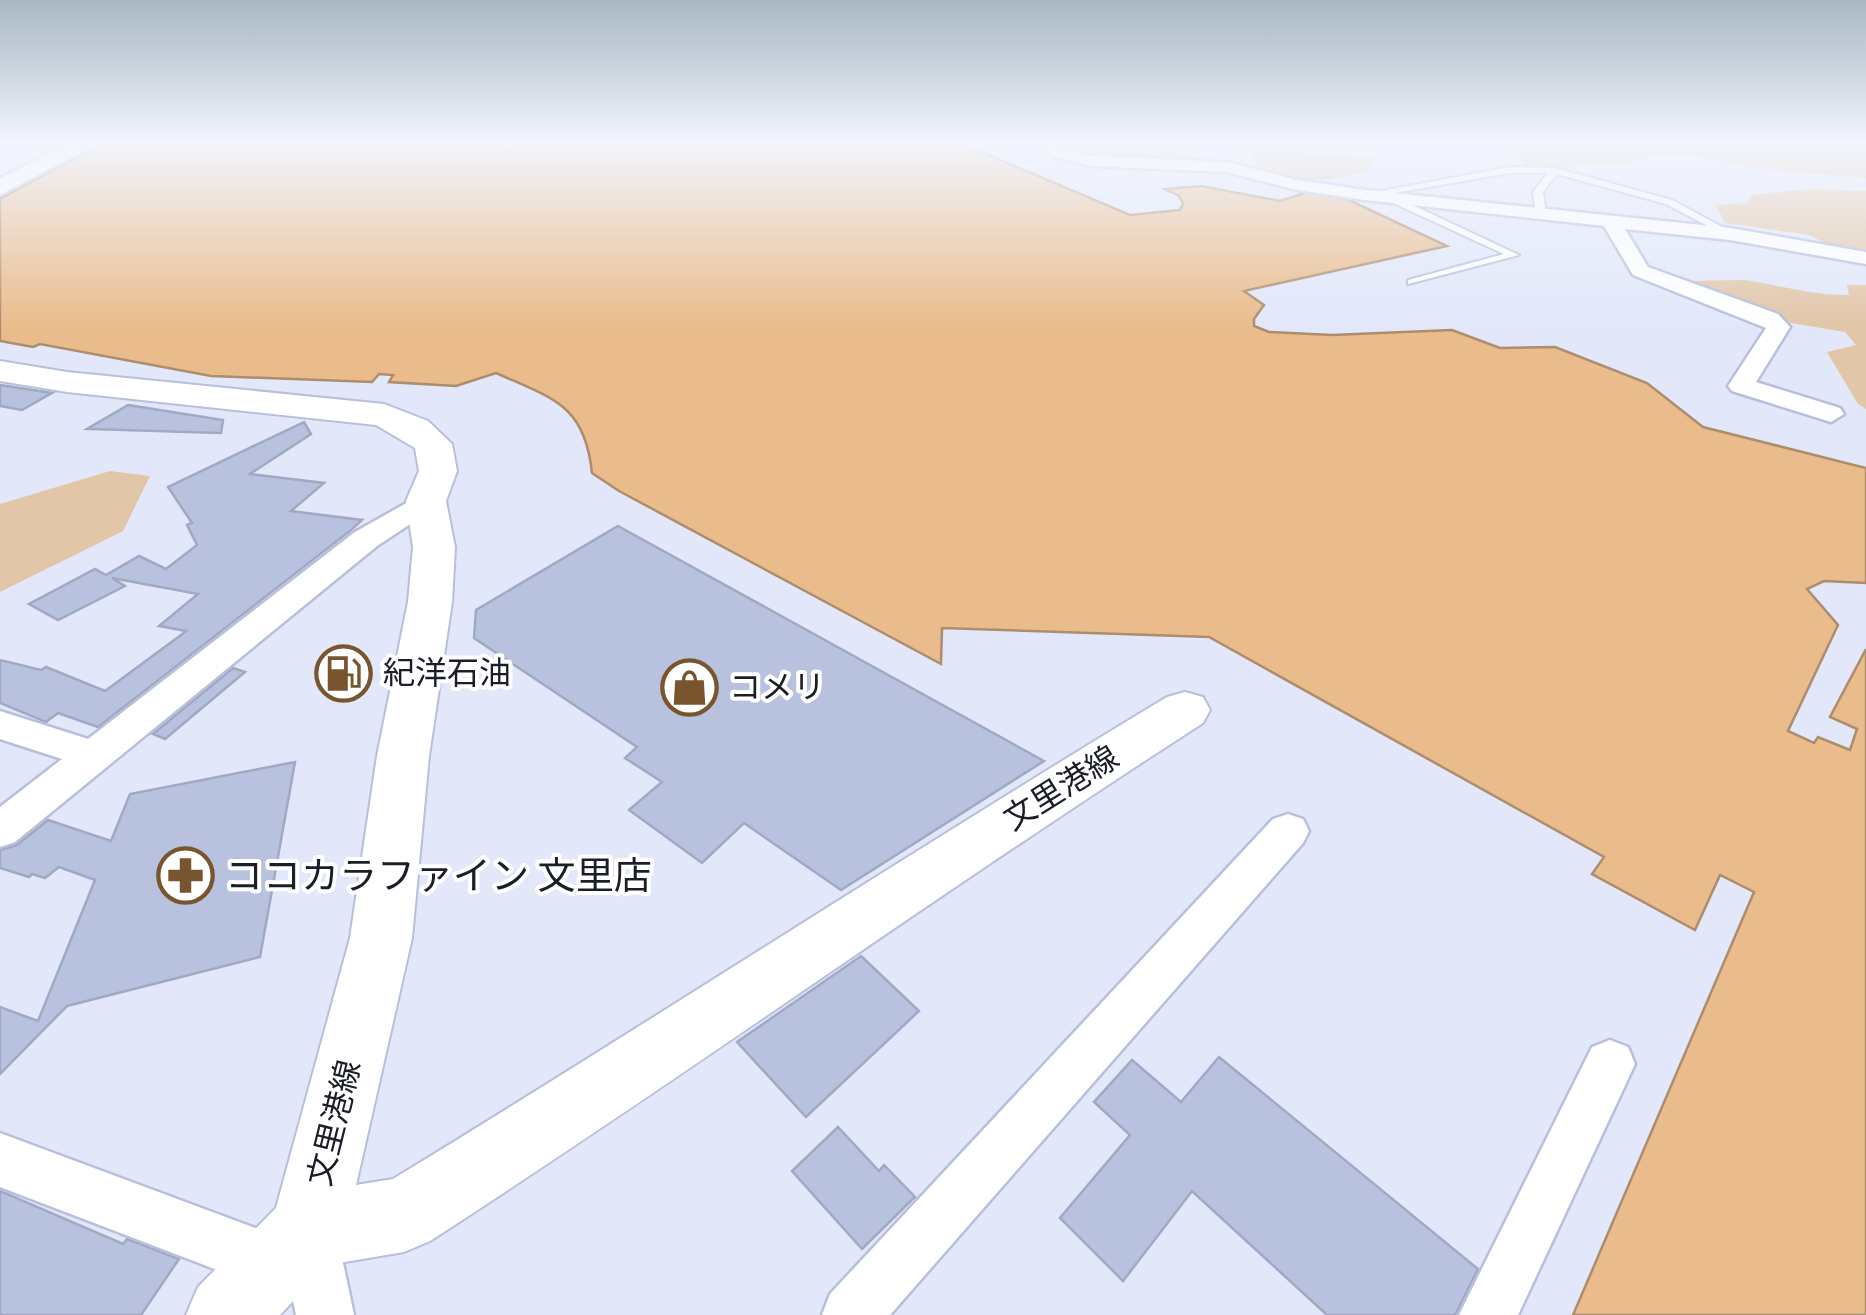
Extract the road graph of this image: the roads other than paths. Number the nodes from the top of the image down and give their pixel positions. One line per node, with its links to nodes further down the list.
1 (1403, 203): 9 (lane)
2 (1439, 203): 5 (street)
3 (1539, 203): 5 (lane)
4 (1672, 203): 7 (lane)
5 (1541, 215): 6 (street)
6 (1611, 221): 7 (street); 11 (street)
7 (1730, 234): 8 (street)
8 (1866, 258)
9 (1412, 282)
10 (0, 371): 12 (main road, 文里港線)
11 (1831, 414)
12 (426, 501): 15 (street); 20 (main road, 文里港線)
13 (1185, 710): 20 (main road, 文里港線)
14 (0, 725): 15 (street)
15 (96, 756): 16 (street)
16 (0, 830)
17 (1288, 831): 21 (street)
18 (1610, 1064): 22 (street)
19 (0, 1160): 20 (street)
20 (284, 1281)
21 (851, 1315)
22 (1488, 1315)

